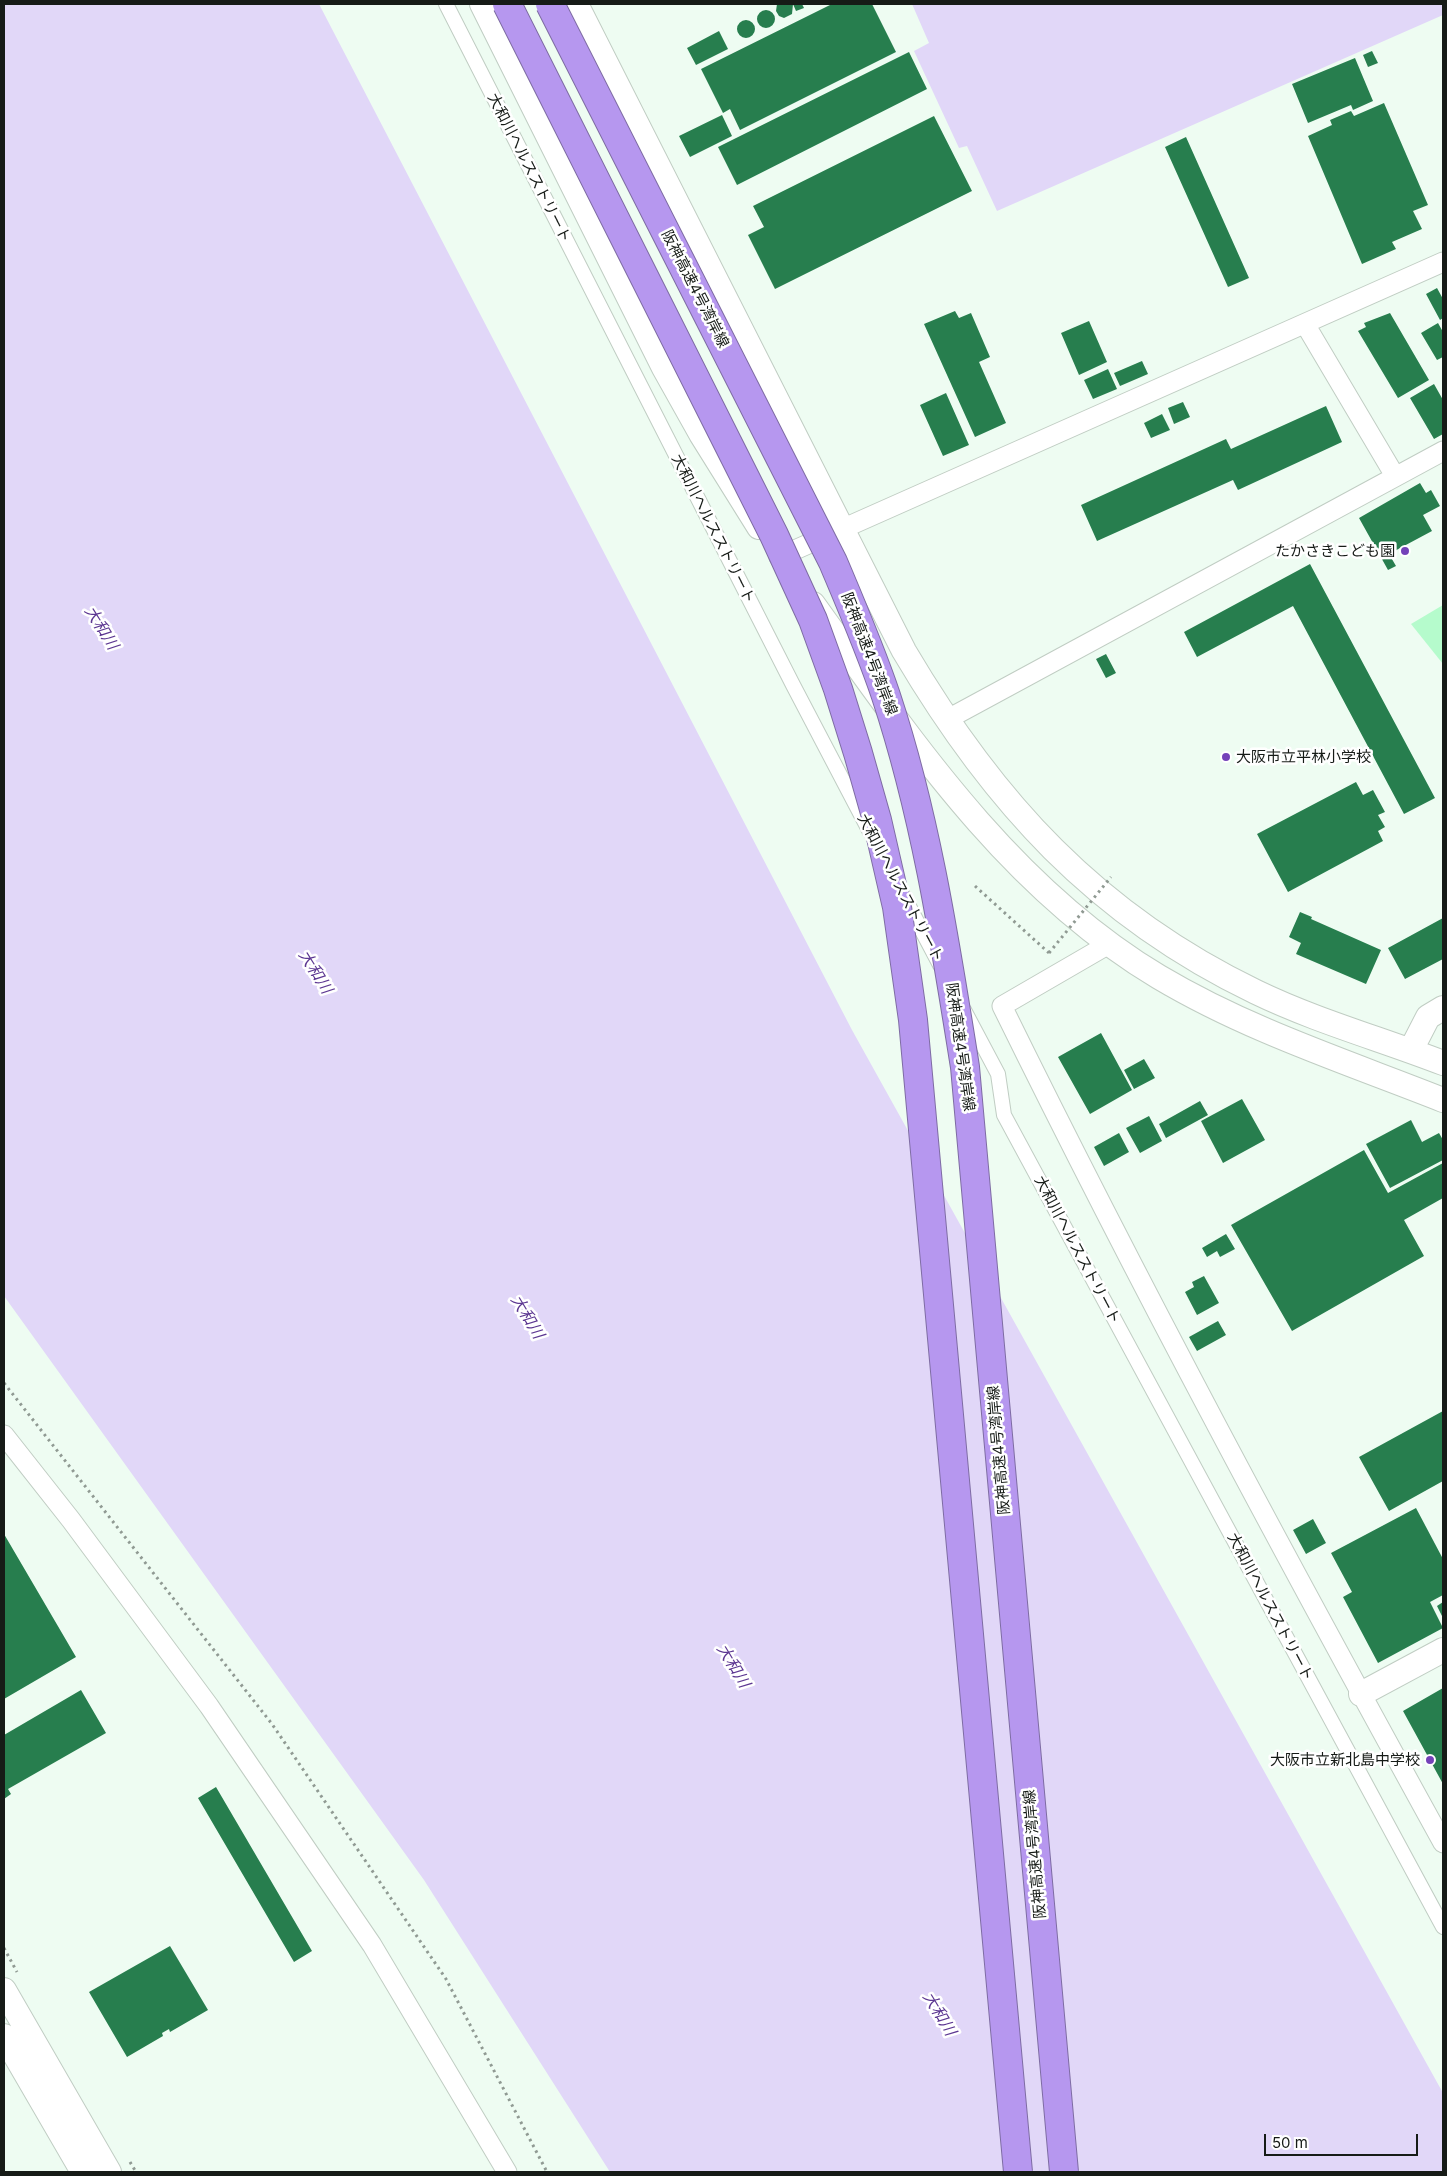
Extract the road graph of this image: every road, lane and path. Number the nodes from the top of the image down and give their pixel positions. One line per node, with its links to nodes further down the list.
1 (446, 4): 25 (street, 大和川ヘルスストリート)
2 (482, 4): 11 (street)
3 (506, 4): 32 (highway, bridge)
4 (550, 4): 33 (highway, 阪神高速4号湾岸線, bridge)
5 (576, 4): 10 (street)
6 (1443, 262): 7 (street)
7 (1305, 324): 9 (street); 10 (street)
8 (1441, 458): 9 (street)
9 (1396, 476): 12 (street)
10 (841, 528): 11 (street); 12 (street)
11 (779, 557): 15 (street)
12 (946, 720): 17 (street)
13 (1111, 877): 14 (path, bridge)
14 (975, 886)
15 (1109, 944): 19 (street); 23 (street)
16 (1443, 1008): 17 (street)
17 (1411, 1050): 18 (street)
18 (1443, 1062)
19 (1443, 1100)
20 (4, 1383): 31 (path)
21 (4, 1435): 30 (street)
22 (1443, 1650): 23 (street)
23 (1361, 1694): 24 (street)
24 (1443, 1843)
25 (1443, 1927)
26 (4, 1990): 29 (street)
27 (4, 2036): 28 (street)
28 (82, 2172)
29 (109, 2172)
30 (507, 2172)
31 (547, 2172)
32 (1018, 2172)
33 (1064, 2172)

